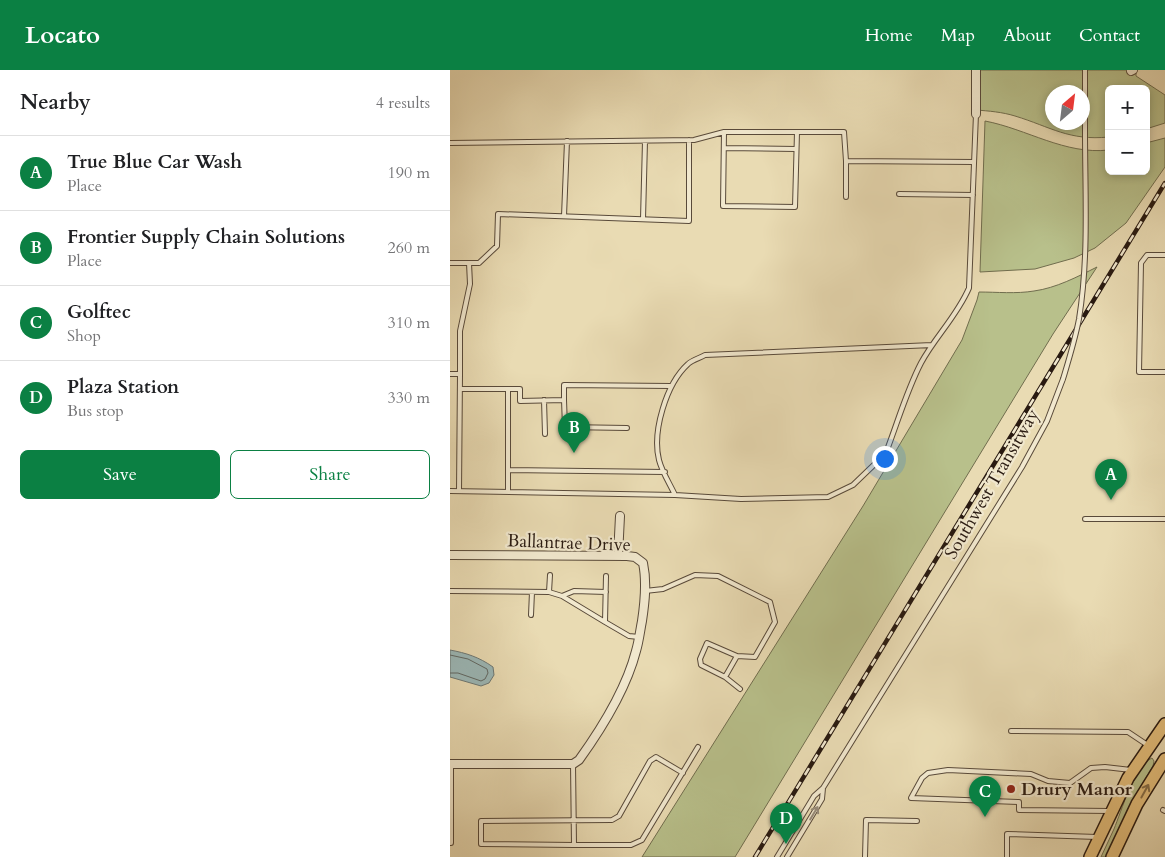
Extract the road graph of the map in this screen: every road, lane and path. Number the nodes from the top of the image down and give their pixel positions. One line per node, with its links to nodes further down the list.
1 (976, 70): 3 (street)
2 (1085, 70): 67 (lane, Southwest Transitway, bridge)
3 (976, 114): 13 (lane)
4 (724, 132): 5 (lane); 6 (lane); 10 (lane)
5 (796, 132): 11 (lane); 12 (lane)
6 (689, 140): 8 (lane); 18 (lane)
7 (567, 141): 8 (lane); 9 (lane); 17 (lane)
8 (645, 141): 18 (lane)
9 (450, 143)
10 (724, 148): 11 (lane); 11 (lane)
11 (796, 149)
12 (846, 161): 13 (lane); 16 (lane)
13 (974, 162): 15 (lane)
14 (899, 194): 15 (lane)
15 (973, 195): 22 (lane)
16 (846, 197)
17 (564, 216): 18 (lane); 21 (lane)
18 (643, 219)
19 (1165, 255): 23 (lane)
20 (450, 263): 21 (lane)
21 (469, 263): 25 (lane)
22 (932, 345): 26 (lane); 38 (lane)
23 (1165, 372)
24 (450, 374): 25 (lane)
25 (460, 374): 27 (lane)
26 (671, 386): 30 (lane); 34 (lane)
27 (460, 389): 28 (lane); 36 (lane)
28 (508, 389): 29 (lane); 33 (lane)
29 (544, 400): 30 (lane); 32 (lane)
30 (564, 400): 31 (lane)
31 (627, 428)
32 (545, 434)
33 (508, 470): 34 (lane); 37 (lane)
34 (664, 472): 38 (lane)
35 (450, 491): 36 (lane)
36 (459, 491): 37 (lane)
37 (508, 491): 38 (lane)
38 (675, 495)
39 (620, 516): 43 (street)
40 (1085, 519): 41 (lane)
41 (1165, 519)
42 (450, 555): 43 (street, Ballantrae Drive)
43 (618, 556): 47 (street, Ballantrae Drive)
44 (550, 575): 49 (lane)
45 (606, 576): 50 (lane)
46 (450, 591): 48 (lane)
47 (645, 591): 54 (street, Ballantrae Drive); 55 (lane)
48 (532, 592): 49 (lane); 52 (lane)
49 (549, 592): 51 (lane)
50 (606, 592): 51 (lane); 53 (lane)
51 (562, 596): 53 (lane)
52 (531, 615)
53 (605, 622): 54 (lane)
54 (639, 637): 64 (street, Ballantrae Drive)
55 (737, 656): 56 (lane); 56 (lane)
56 (725, 677): 57 (lane)
57 (740, 689)
58 (1165, 724): 60 (main road)
59 (1011, 731): 60 (lane)
60 (1149, 746): 65 (main road)
61 (698, 747): 66 (lane)
62 (1165, 759): 80 (main road, one-way to 62)
63 (450, 764): 64 (street); 69 (lane)
64 (573, 764): 70 (lane)
65 (1134, 770): 68 (main road); 68 (lane)
66 (683, 773): 70 (lane); 74 (lane)
67 (824, 788): 75 (lane, Southwest Transitway); 76 (lane, Southwest Transitway, one-way to 67)
68 (1111, 812): 72 (main road)
69 (451, 819): 73 (lane)
70 (574, 821): 74 (lane); 74 (lane)
71 (917, 821): 77 (lane)
72 (1099, 837): 78 (lane); 79 (main road)
73 (450, 843)
74 (574, 845)
75 (777, 857)
76 (787, 857)
77 (865, 857)
78 (1007, 857)
79 (1090, 857)
80 (1112, 857)

